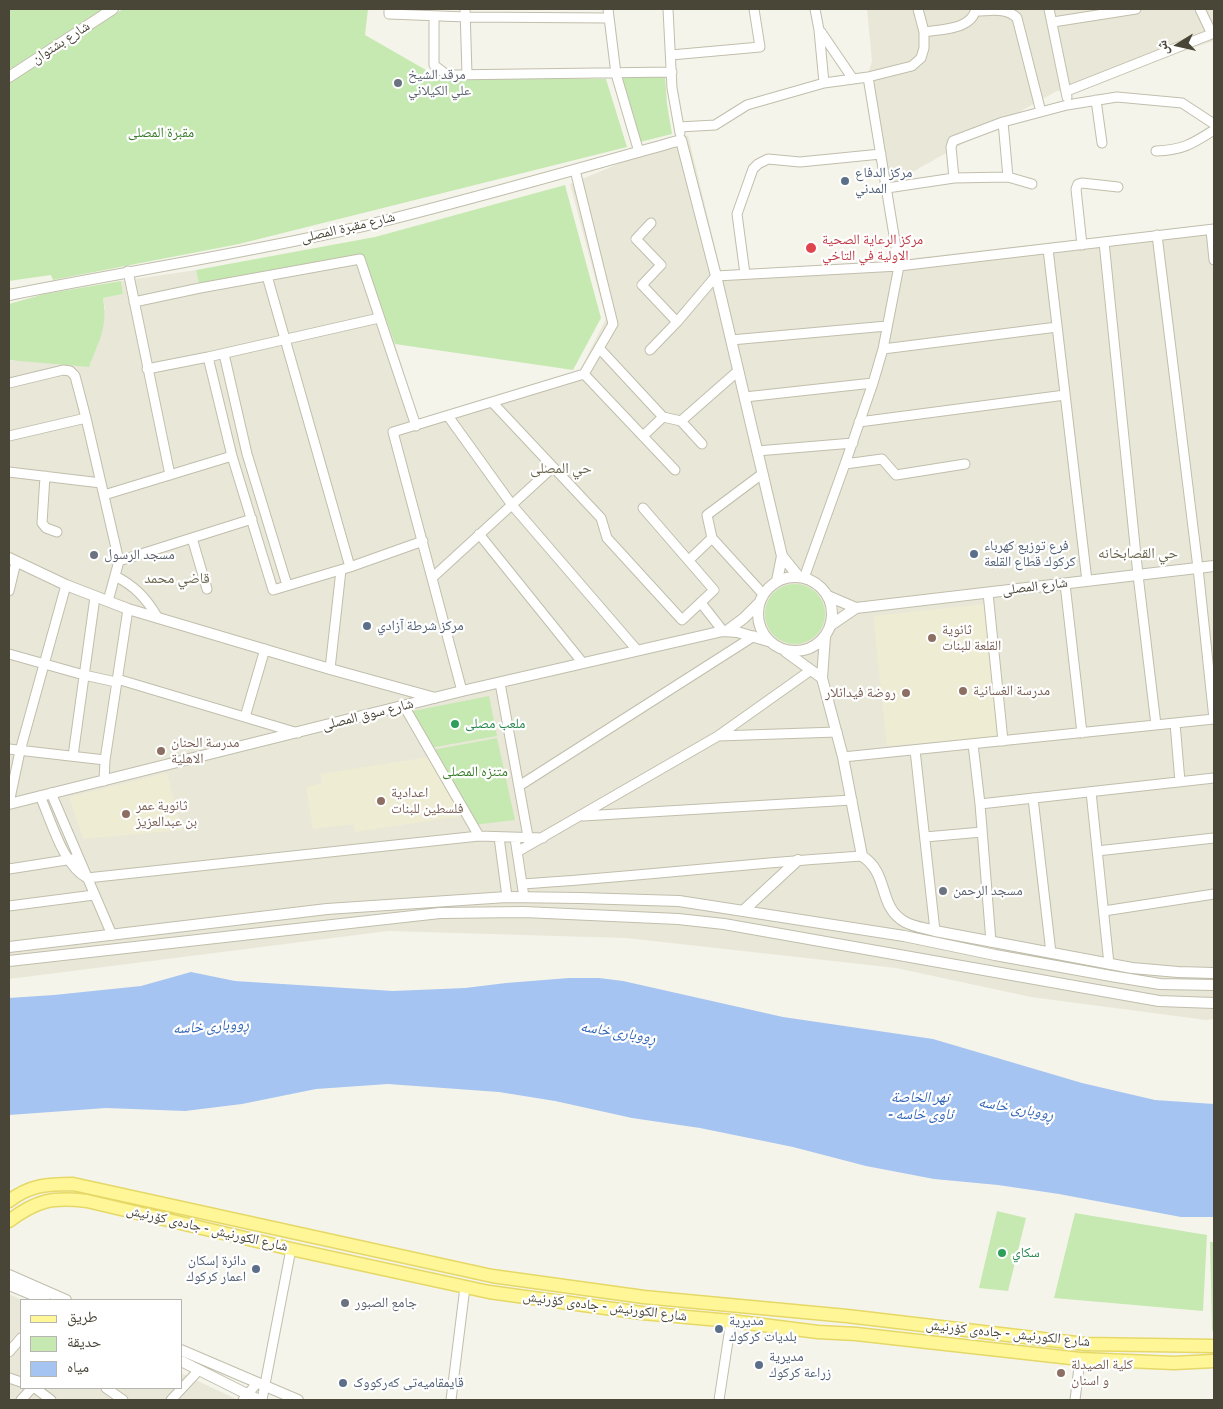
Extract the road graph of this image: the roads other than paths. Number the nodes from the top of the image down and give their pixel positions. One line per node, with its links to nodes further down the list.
1 (113, 9): 22 (street, شارع بشتوان)
2 (389, 9): 13 (street)
3 (668, 9): 18 (street)
4 (754, 9): 18 (street)
5 (815, 9): 15 (street)
6 (918, 9): 16 (street)
7 (1049, 9): 14 (street)
8 (1136, 9): 14 (street)
9 (1200, 9): 17 (street)
10 (976, 10): 16 (street); 29 (street)
11 (465, 13): 12 (street); 13 (street); 20 (street)
12 (608, 13): 21 (street)
13 (434, 16): 20 (street)
14 (1053, 22): 26 (street)
15 (819, 30): 24 (street); 25 (street)
16 (924, 32): 23 (street)
17 (1213, 34): 26 (street)
18 (671, 54): 19 (street)
19 (672, 72): 21 (street); 32 (street)
20 (468, 74): 21 (street)
21 (616, 74): 37 (street)
22 (9, 77)
23 (868, 77): 24 (street); 38 (street)
24 (852, 79): 25 (street)
25 (824, 83): 32 (street)
26 (1067, 91): 28 (street)
27 (1096, 100): 28 (street); 31 (street); 35 (street)
28 (1067, 105): 29 (street)
29 (1041, 112): 30 (street)
30 (1003, 122): 40 (street); 41 (street)
31 (1214, 124)
32 (679, 127): 34 (street)
33 (1214, 130): 36 (street)
34 (681, 140): 37 (street, شارع مقبرة المصلى); 56 (street)
35 (1102, 143)
36 (1156, 151)
37 (639, 152): 39 (street, شارع مقبرة المصلى)
38 (881, 154): 44 (street); 54 (street)
39 (576, 170): 53 (street, شارع مقبرة المصلى); 65 (street)
40 (1008, 177): 41 (street); 42 (street)
41 (954, 178): 44 (street)
42 (1032, 184)
43 (1118, 187): 49 (street)
44 (887, 188): 52 (street)
45 (651, 223): 60 (street)
46 (1212, 229): 47 (street); 51 (street)
47 (1156, 235): 48 (street); 114 (street)
48 (1104, 242): 49 (street); 115 (street)
49 (1082, 245): 50 (street)
50 (1048, 249): 52 (street); 62 (street)
51 (1214, 260)
52 (899, 266): 54 (street); 61 (street)
53 (128, 271): 57 (street, شارع مقبرة المصلى); 58 (street)
54 (744, 274): 56 (street)
55 (267, 276): 58 (street); 59 (street); 63 (street)
56 (716, 276): 60 (street); 64 (street)
57 (9, 295)
58 (134, 302): 70 (street)
59 (379, 318): 63 (street); 83 (street)
60 (677, 322): 67 (street)
61 (887, 326): 64 (street); 66 (street)
62 (1057, 327): 66 (street); 75 (street)
63 (285, 340): 68 (street); 113 (street)
64 (731, 340): 71 (street)
65 (599, 348): 72 (street); 79 (street)
66 (883, 348): 74 (street)
67 (650, 350)
68 (224, 354): 69 (street); 123 (street)
69 (208, 357): 70 (street); 89 (street)
70 (147, 369): 96 (street)
71 (738, 370): 76 (street); 81 (street)
72 (584, 374): 77 (street); 85 (street)
73 (9, 383): 80 (street)
74 (873, 383): 76 (street); 82 (street)
75 (1066, 395): 82 (street); 120 (street)
76 (745, 397): 88 (street)
77 (492, 402): 78 (street); 92 (street)
78 (448, 416): 83 (street); 100 (street)
79 (663, 417): 81 (street); 85 (street)
80 (86, 418): 84 (street); 98 (street)
81 (681, 421): 87 (street)
82 (859, 422): 86 (street)
83 (416, 426): 107 (street)
84 (9, 436)
85 (643, 436): 93 (street)
86 (853, 443): 88 (street); 90 (street)
87 (702, 444)
88 (757, 451): 95 (street)
89 (232, 456): 96 (street); 102 (street)
90 (846, 464): 91 (street); 117 (street)
91 (965, 464)
92 (552, 468): 100 (street); 131 (street)
93 (674, 470)
94 (9, 472): 97 (street)
95 (762, 474): 106 (street); 108 (street)
96 (170, 475): 99 (street)
97 (45, 476): 98 (street); 103 (street)
98 (101, 483): 99 (street)
99 (104, 495): 111 (street)
100 (512, 505): 104 (street); 141 (street)
101 (643, 508): 110 (street)
102 (252, 520): 105 (street); 123 (street)
103 (57, 532)
104 (480, 534): 118 (street); 144 (street)
105 (192, 538): 111 (street); 124 (street)
106 (712, 538): 110 (street); 129 (street)
107 (422, 541): 113 (street); 118 (street)
108 (782, 556): 117 (street); 119 (street)
109 (12, 560): 122 (street); 125 (street)
110 (689, 560): 131 (street)
111 (119, 561): 116 (street)
112 (1214, 566): 114 (street, شارع المصلى)
113 (345, 568): 123 (street); 146 (street)
114 (1198, 568): 115 (street, شارع المصلى); 156 (street)
115 (1138, 575): 120 (street, شارع المصلى); 157 (street)
116 (115, 576): 130 (street); 134 (street)
117 (801, 577): 119 (street); 127 (street)
118 (432, 578): 152 (street)
119 (777, 581): 129 (street)
120 (1087, 581): 121 (street, شارع المصلى)
121 (1065, 584): 126 (street, شارع المصلى); 160 (street)
122 (66, 585): 128 (street); 145 (street)
123 (287, 585)
124 (207, 589)
125 (9, 591)
126 (988, 593): 132 (street, شارع المصلى); 162 (street)
127 (828, 596): 132 (street, شارع المصلى); 135 (street)
128 (96, 597): 130 (street); 148 (street)
129 (761, 598): 136 (street, شارع سوق المصلى); 139 (street)
130 (108, 602): 133 (street)
131 (701, 603): 136 (street)
132 (856, 608): 135 (street, شارع المصلى)
133 (128, 609): 134 (street); 150 (street)
134 (158, 618): 140 (street)
135 (831, 625): 138 (street)
136 (725, 630): 137 (street, شارع سوق المصلى); 141 (street, شارع سوق المصلى)
137 (754, 636): 139 (street, شارع سوق المصلى); 173 (street)
138 (825, 636): 142 (street); 149 (street)
139 (768, 641): 142 (street)
140 (265, 649): 146 (street); 155 (street)
141 (637, 650): 144 (street, شارع سوق المصلى)
142 (784, 650): 147 (street)
143 (9, 654): 145 (street)
144 (582, 662): 151 (street, شارع سوق المصلى)
145 (43, 664): 148 (street); 166 (street)
146 (330, 669): 153 (street)
147 (811, 670): 149 (street); 161 (street)
148 (84, 675): 150 (street); 167 (street)
149 (822, 678): 158 (street)
150 (117, 680): 155 (street); 169 (street)
151 (500, 683): 152 (street, شارع سوق المصلى); 173 (street)
152 (462, 691): 153 (street, شارع سوق المصلى)
153 (436, 698): 154 (street, شارع سوق المصلى)
154 (404, 706): 159 (street, شارع سوق المصلى); 183 (street)
155 (245, 717): 159 (street)
156 (1175, 723): 157 (street); 172 (street)
157 (1156, 725): 160 (street)
158 (837, 732): 161 (street); 168 (street)
159 (298, 733): 171 (street, شارع سوق المصلى)
160 (1082, 733): 162 (street)
161 (718, 736): 181 (street)
162 (1003, 741): 163 (street)
163 (973, 744): 165 (street); 180 (street)
164 (9, 749): 166 (street)
165 (915, 750): 168 (street); 186 (street)
166 (20, 751): 167 (street); 179 (street)
167 (73, 756): 169 (street)
168 (843, 757): 178 (street)
169 (105, 760): 171 (street)
170 (1214, 778): 172 (street)
171 (104, 781): 175 (street, شارع سوق المصلى)
172 (1180, 782): 174 (street)
173 (519, 786): 188 (street)
174 (1091, 792): 177 (street); 189 (street)
175 (52, 793): 176 (street, شارع سوق المصلى); 192 (street)
176 (40, 796): 179 (street, شارع سوق المصلى); 193 (street)
177 (1033, 798): 180 (street); 211 (street)
178 (852, 800): 181 (street); 191 (street)
179 (9, 803)
180 (980, 804): 182 (street)
181 (580, 816): 188 (street)
182 (982, 832): 186 (street); 209 (street)
183 (479, 836): 184 (street); 196 (street)
184 (499, 837): 185 (street); 200 (street)
185 (515, 838): 188 (street); 190 (street)
186 (925, 838): 207 (street)
187 (1214, 838): 189 (street)
188 (529, 842): 190 (street)
189 (1097, 851): 205 (street)
190 (517, 852): 197 (street)
191 (862, 856): 194 (street); 207 (street)
192 (79, 858): 193 (street); 196 (street)
193 (68, 860): 195 (street); 196 (street)
194 (798, 860): 197 (street); 204 (street)
195 (9, 869)
196 (87, 878): 199 (street)
197 (522, 884): 201 (street)
198 (1214, 894): 205 (street)
199 (94, 895): 203 (street); 208 (street)
200 (507, 897): 201 (street); 202 (street)
201 (524, 897): 204 (street)
202 (438, 900): 206 (street); 208 (street)
203 (9, 906)
204 (744, 910): 215 (street)
205 (1104, 911): 213 (street)
206 (440, 913): 212 (street); 217 (street)
207 (935, 931): 209 (street)
208 (112, 935): 210 (street)
209 (991, 942): 211 (street)
210 (9, 947)
211 (1051, 953): 213 (street)
212 (9, 962)
213 (1109, 964): 214 (street)
214 (1214, 973)
215 (1160, 984): 216 (street); 217 (street)
216 (1214, 985)
217 (1160, 1001): 218 (street)
218 (1214, 1003)
219 (144, 1199): 220 (main road, شارع الكورنيش - جادەی کۆرنیش); 221 (main road); 227 (main road, شارع الكورنيش - جادەی کۆرنیش)
220 (9, 1201)
221 (141, 1213): 222 (main road, شارع الكورنيش - جادەی کۆرنیش); 223 (main road, شارع الكورنيش - جادەی کۆرنیش)
222 (9, 1221)
223 (290, 1249): 226 (main road, شارع الكورنيش - جادەی کۆرنیش); 242 (street)
224 (9, 1276): 230 (street)
225 (9, 1285): 229 (street)
226 (465, 1287): 231 (main road, شارع الكورنيش - جادەی کۆرنیش); 255 (street)
227 (577, 1288): 228 (main road, شارع الكورنيش - جادەی کۆرنیش); 231 (main road)
228 (603, 1292): 232 (main road); 235 (main road, شارع الكورنيش - جادەی کۆرنیش)
229 (43, 1299)
230 (64, 1299)
231 (575, 1304): 232 (main road, شارع الكورنيش - جادەی کۆرنیش)
232 (601, 1308): 233 (main road, شارع الكورنيش - جادەی کۆرنیش)
233 (731, 1321): 238 (main road, شارع الكورنيش - جادەی کۆرنیش); 256 (street)
234 (20, 1339): 237 (street)
235 (1214, 1346)
236 (182, 1350): 242 (street)
237 (9, 1352)
238 (1080, 1359): 239 (main road, شارع الكورنيش - جادەی کۆرنیش); 257 (street)
239 (1214, 1361)
240 (182, 1362): 241 (street)
241 (199, 1370): 247 (street); 248 (street)
242 (261, 1385): 248 (street); 253 (street); 254 (street)
243 (33, 1389): 249 (street)
244 (35, 1389): 250 (street)
245 (107, 1389): 251 (street)
246 (182, 1389): 252 (street)
247 (182, 1389)
248 (246, 1397): 253 (street)
249 (21, 1400)
250 (51, 1400)
251 (123, 1400)
252 (172, 1400)
253 (261, 1400)
254 (298, 1400)
255 (451, 1400)
256 (719, 1400)
257 (1075, 1400)

